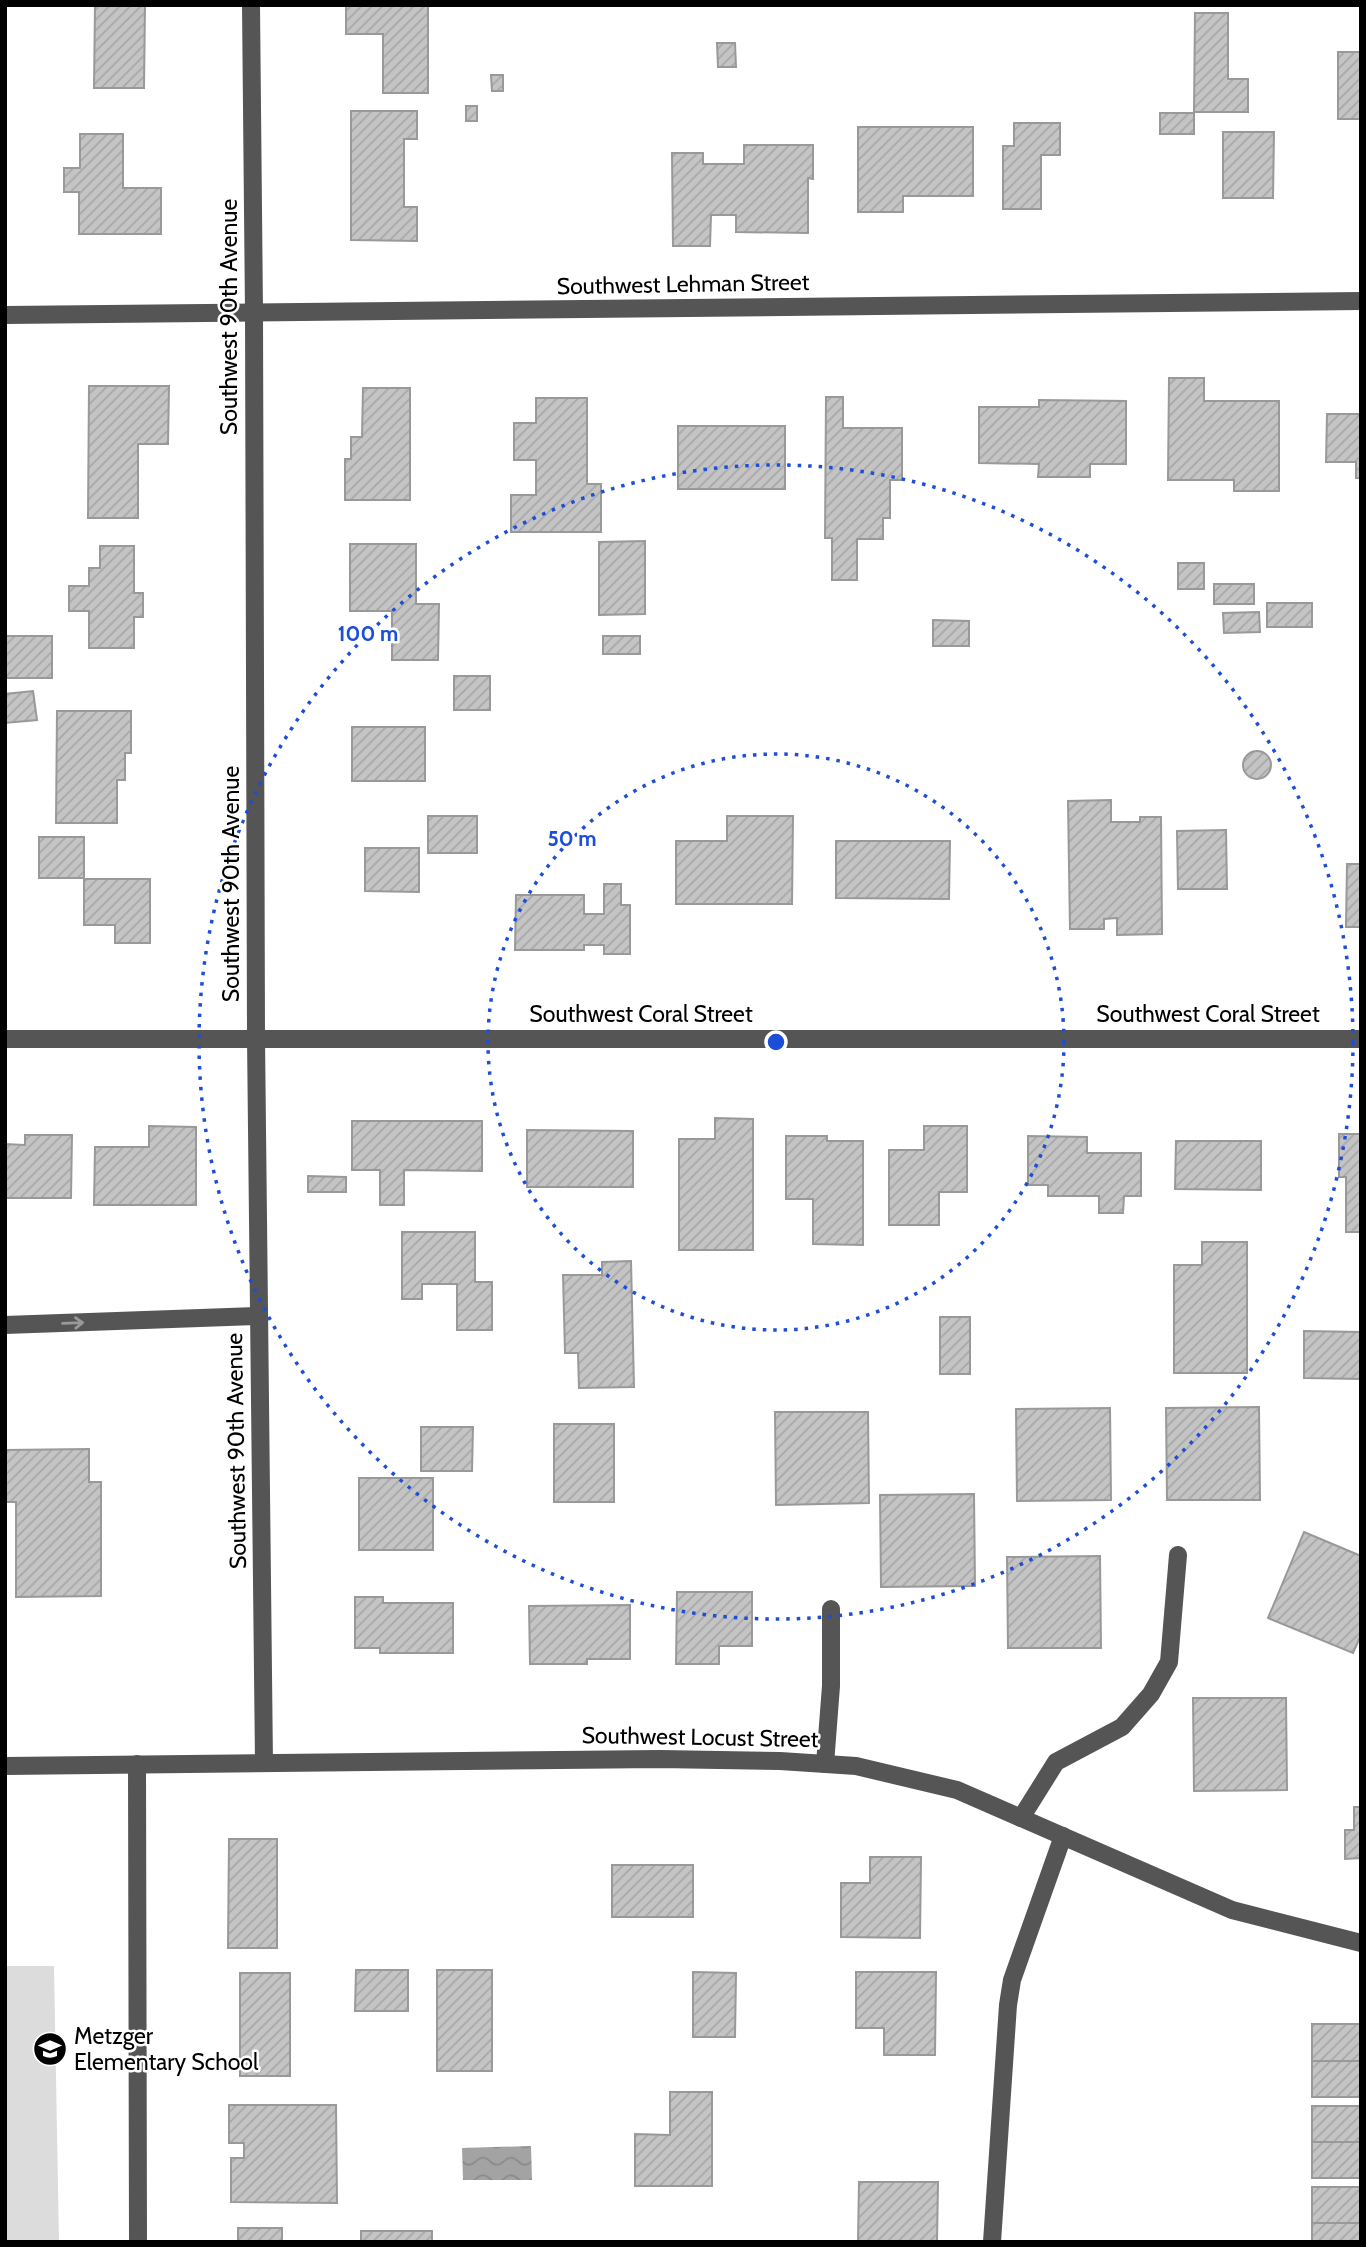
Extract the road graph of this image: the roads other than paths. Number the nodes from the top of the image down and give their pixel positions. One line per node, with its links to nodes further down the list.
1 (251, 5): 3 (street, Southwest 90th Avenue)
2 (1361, 301): 3 (street, Southwest Lehman Street)
3 (254, 313): 4 (street, Southwest Lehman Street); 5 (street, Southwest 90th Avenue)
4 (5, 315)
5 (256, 1038): 6 (street, Southwest Coral Street); 7 (street, Southwest Coral Street); 8 (street, Southwest 90th Avenue)
6 (5, 1039)
7 (1361, 1039)
8 (259, 1316): 9 (street, one-way to 8); 12 (street, Southwest 90th Avenue)
9 (5, 1325)
10 (1178, 1555): 16 (street)
11 (831, 1609): 14 (street)
12 (264, 1763): 13 (street, Southwest Locust Street); 14 (street, Southwest Locust Street)
13 (137, 1764): 15 (street, Southwest Locust Street); 19 (street)
14 (825, 1764): 16 (street, Southwest Locust Street)
15 (5, 1766)
16 (1021, 1818): 17 (street, Southwest Locust Street)
17 (1063, 1836): 18 (street, Southwest Locust Street); 20 (street)
18 (1361, 1943)
19 (138, 2242)
20 (992, 2242)

